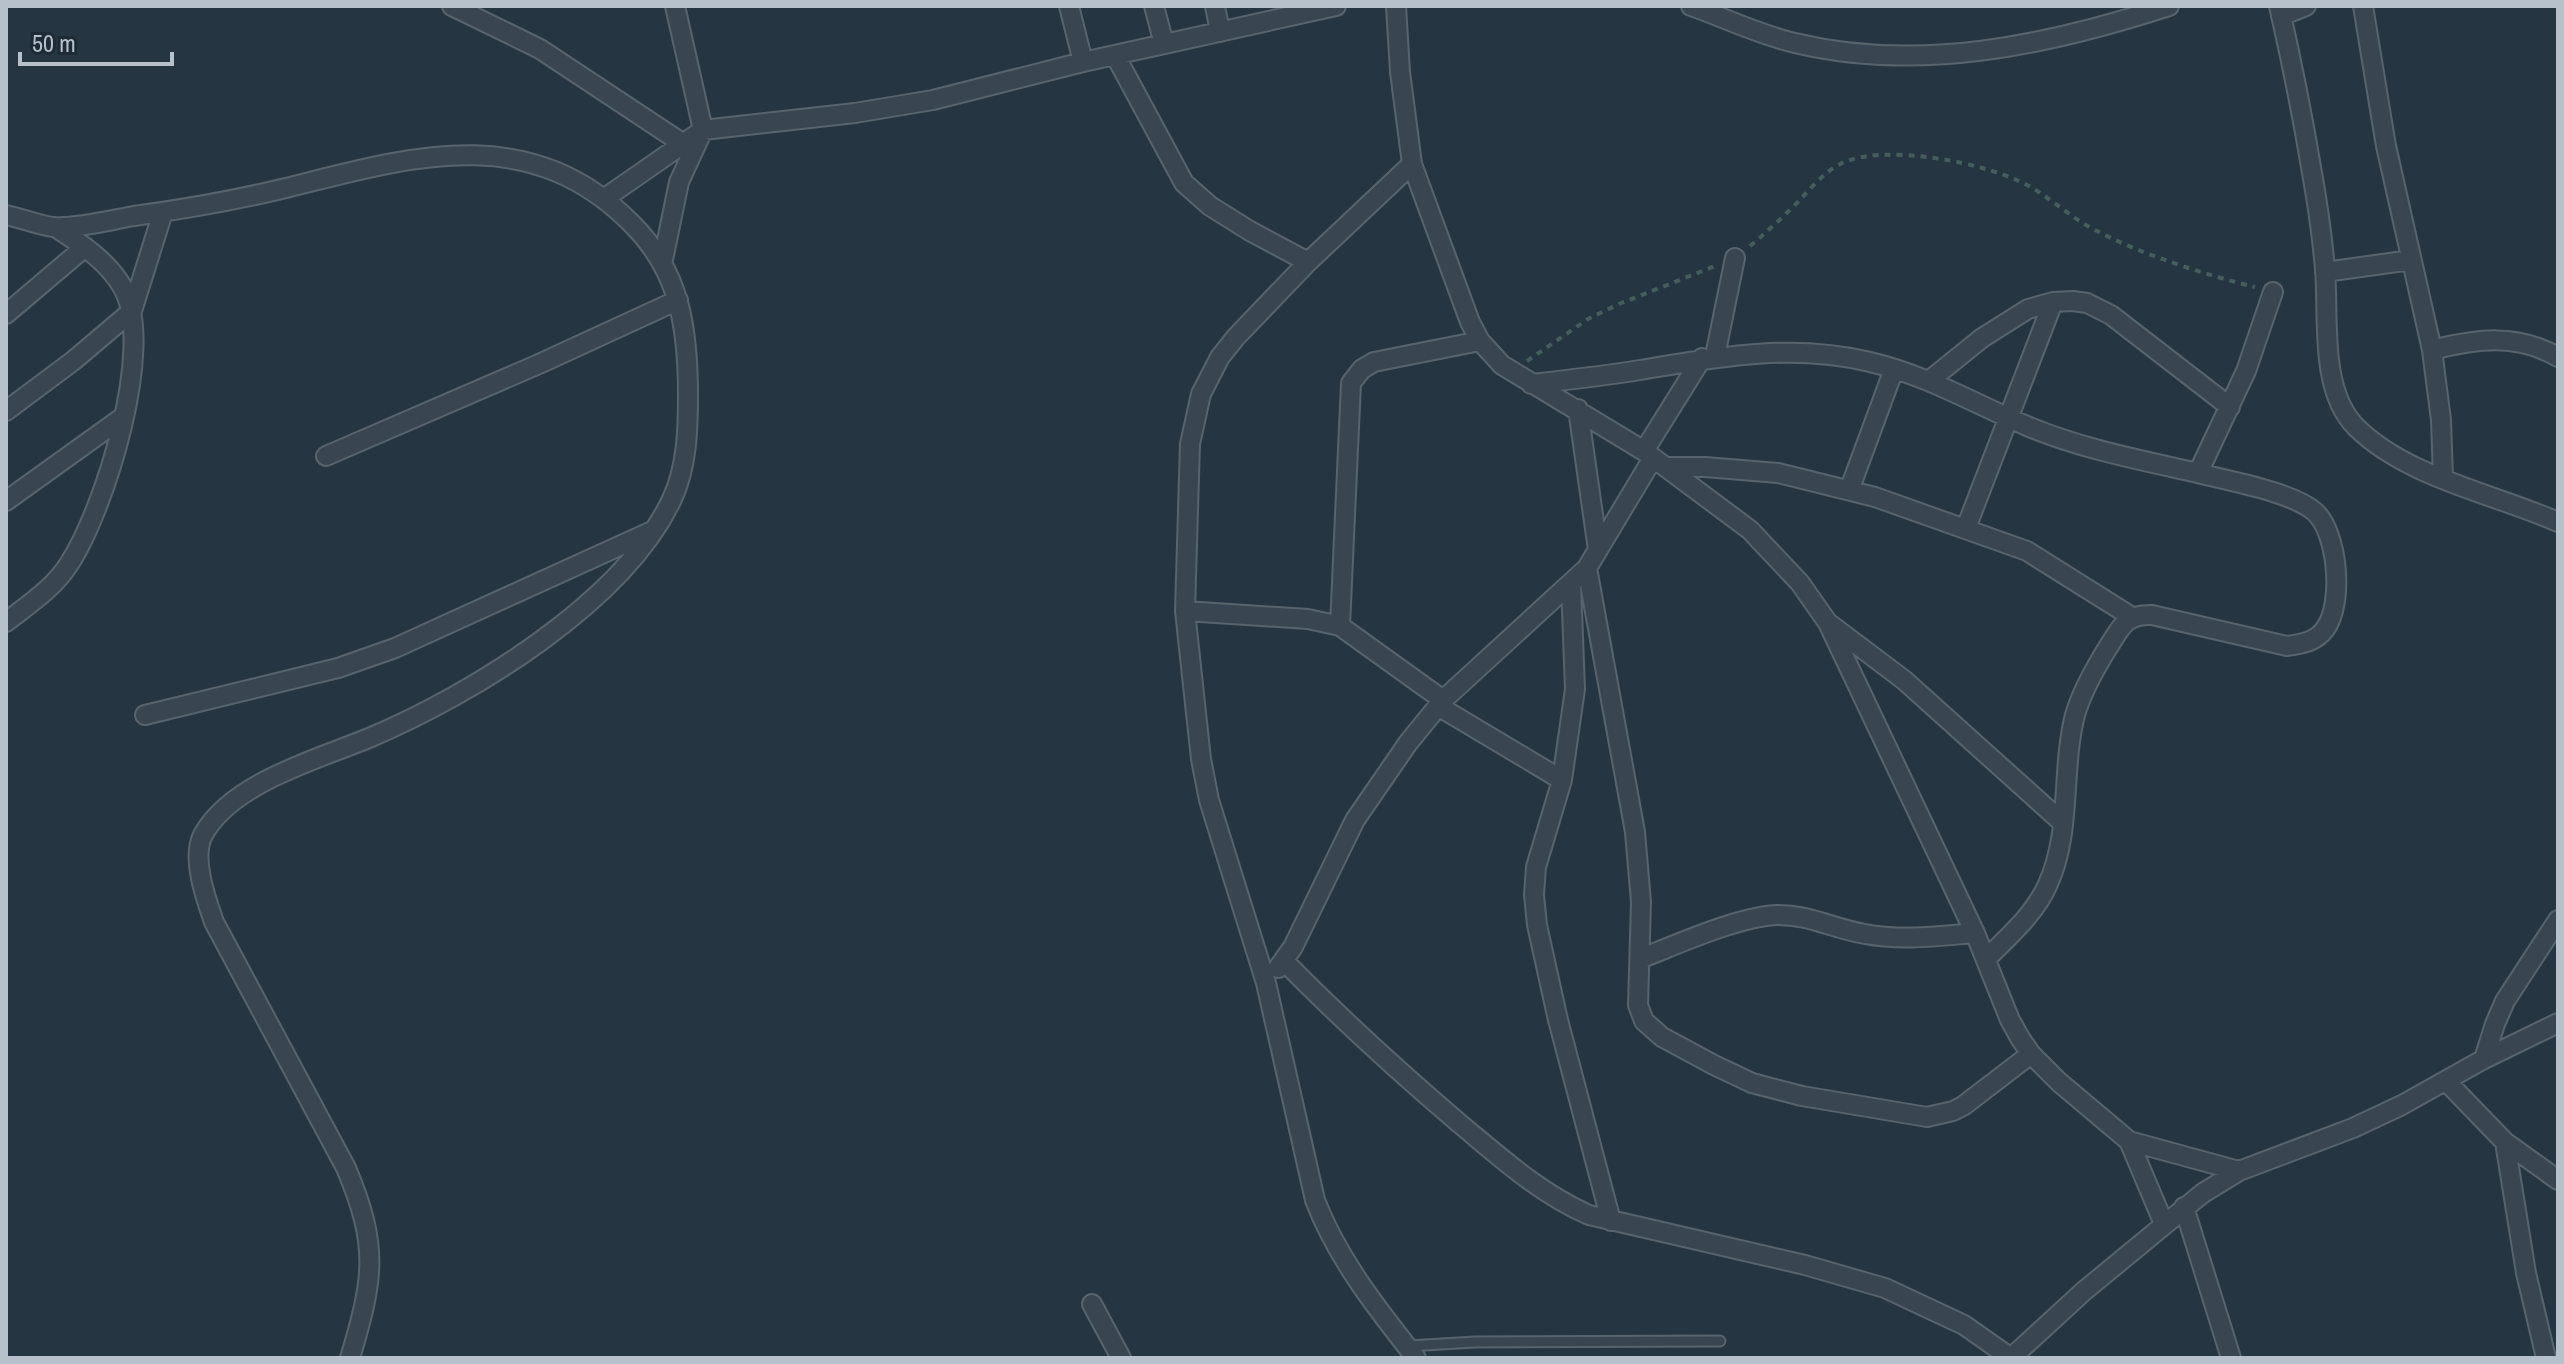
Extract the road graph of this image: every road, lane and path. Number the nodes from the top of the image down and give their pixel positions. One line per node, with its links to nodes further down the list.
1 (452, 6): 18 (street)
2 (675, 6): 17 (street)
3 (1069, 6): 16 (street)
4 (1154, 6): 14 (street)
5 (1215, 6): 13 (street)
6 (1336, 6): 13 (street)
7 (1396, 6): 19 (street)
8 (1691, 6): 9 (street)
9 (2169, 6)
10 (2306, 6): 12 (street)
11 (2363, 6): 27 (street)
12 (2280, 11): 29 (street)
13 (1220, 32): 14 (street)
14 (1164, 44): 15 (street)
15 (1115, 55): 16 (street); 28 (street)
16 (1083, 62): 17 (street)
17 (703, 130): 18 (street); 26 (street)
18 (682, 143): 20 (street)
19 (1412, 164): 28 (street); 35 (street)
20 (605, 198): 21 (street); 26 (street)
21 (163, 212): 23 (street); 33 (street)
22 (6, 215): 23 (street)
23 (55, 227): 24 (street)
24 (85, 247): 33 (street); 34 (street)
25 (1735, 258): 30 (path); 37 (street); 40 (path)
26 (663, 260): 31 (street)
27 (2411, 260): 29 (street); 36 (street)
28 (1308, 262): 60 (street)
29 (2325, 272): 51 (street)
30 (2273, 292): 43 (street)
31 (678, 300): 48 (street); 56 (street)
32 (2053, 302): 41 (street); 43 (street); 47 (street)
33 (132, 311): 45 (street); 46 (street)
34 (6, 314)
35 (1480, 341): 40 (street); 64 (street)
36 (2432, 350): 38 (street); 51 (street)
37 (1709, 357): 39 (street); 42 (street); 49 (street)
38 (2558, 357)
39 (1894, 369): 41 (street); 52 (street)
40 (1512, 372): 42 (street)
41 (1930, 380): 47 (street)
42 (1531, 384): 44 (street)
43 (2230, 407): 50 (street)
44 (1578, 409): 49 (street); 57 (street)
45 (6, 411)
46 (123, 417): 53 (street); 62 (street)
47 (2009, 418): 50 (street); 55 (street)
48 (326, 456)
49 (1655, 458): 52 (street); 57 (street); 63 (street)
50 (2198, 473): 61 (street)
51 (2443, 478): 54 (street)
52 (1850, 488): 55 (street)
53 (6, 501)
54 (2558, 522)
55 (1966, 528): 61 (street)
56 (652, 531): 66 (street); 89 (street)
57 (1598, 550): 58 (street)
58 (1587, 568): 59 (street); 71 (street)
59 (1571, 585): 65 (street); 67 (street)
60 (1185, 611): 64 (street); 74 (street)
61 (2132, 617): 68 (street)
62 (6, 622)
63 (1828, 623): 68 (street); 70 (street)
64 (1340, 626): 65 (street)
65 (1440, 703): 67 (street); 73 (street)
66 (145, 715)
67 (1562, 780): 84 (street)
68 (2063, 823): 72 (street)
69 (2558, 920): 77 (street)
70 (1975, 933): 71 (street); 72 (street)
71 (1642, 958): 76 (street)
72 (1986, 959): 76 (street)
73 (1284, 961): 74 (street); 84 (street)
74 (1266, 983): 88 (street)
75 (2558, 1023): 77 (street)
76 (2031, 1054): 79 (street)
77 (2484, 1059): 78 (street)
78 (2446, 1081): 80 (street); 81 (street)
79 (2129, 1141): 81 (street); 85 (street)
80 (2505, 1142): 82 (street); 93 (street)
81 (2239, 1171): 83 (street)
82 (2558, 1180)
83 (2184, 1207): 85 (street); 92 (street)
84 (1611, 1221): 91 (street)
85 (2164, 1224): 91 (street)
86 (1092, 1304): 90 (street)
87 (1720, 1341): 88 (lane)
88 (1412, 1352)
89 (350, 1358)
90 (1121, 1358)
91 (2011, 1358)
92 (2231, 1358)
93 (2546, 1358)

